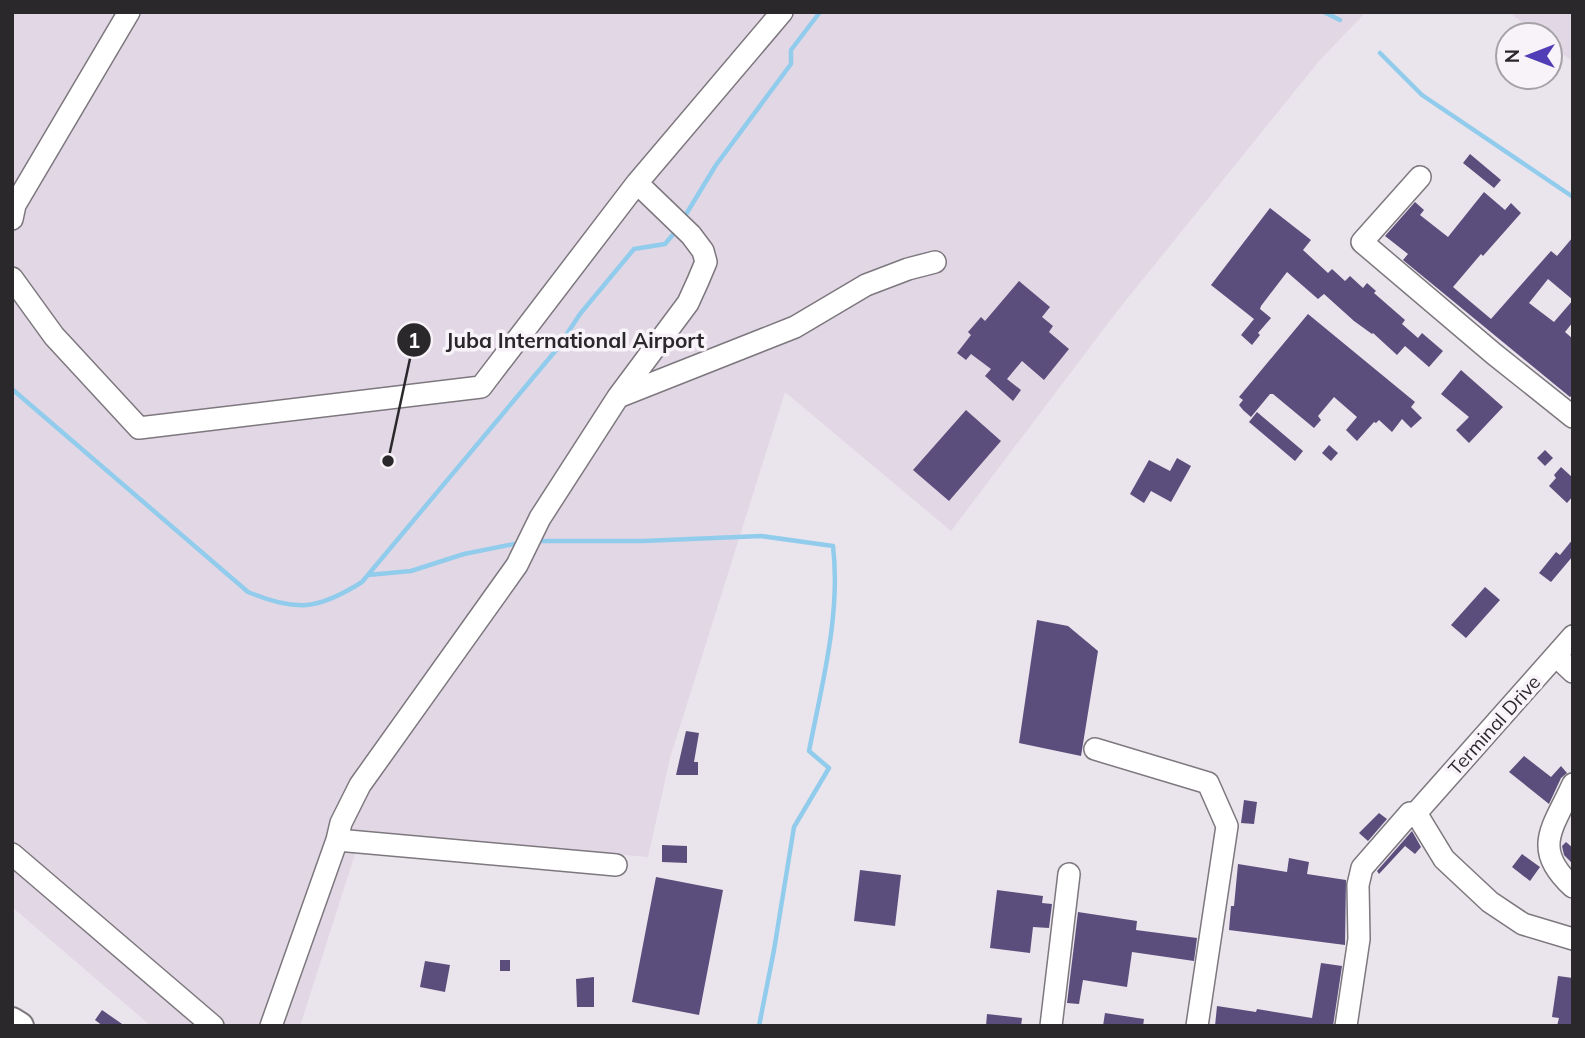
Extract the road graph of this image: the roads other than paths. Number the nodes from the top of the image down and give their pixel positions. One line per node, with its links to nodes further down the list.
1 (129, 12): 5 (street)
2 (782, 12): 4 (street)
3 (1420, 177): 9 (street)
4 (637, 183): 7 (street); 8 (street)
5 (12, 219)
6 (935, 262): 8 (street)
7 (12, 278)
8 (618, 397): 16 (street)
9 (1573, 417)
10 (1573, 636): 11 (street, Terminal Drive)
11 (1556, 656): 12 (street); 15 (street, Terminal Drive)
12 (1573, 672)
13 (1095, 749): 27 (street)
14 (1573, 784): 20 (street)
15 (1416, 813): 21 (street); 28 (street, Terminal Drive)
16 (337, 840): 18 (street); 25 (street)
17 (12, 853): 24 (street)
18 (616, 865)
19 (1069, 874): 26 (street)
20 (1573, 887)
21 (1573, 939)
22 (12, 1021): 23 (main road)
23 (20, 1026)
24 (213, 1026)
25 (271, 1026)
26 (1051, 1026)
27 (1197, 1026)
28 (1346, 1026)

